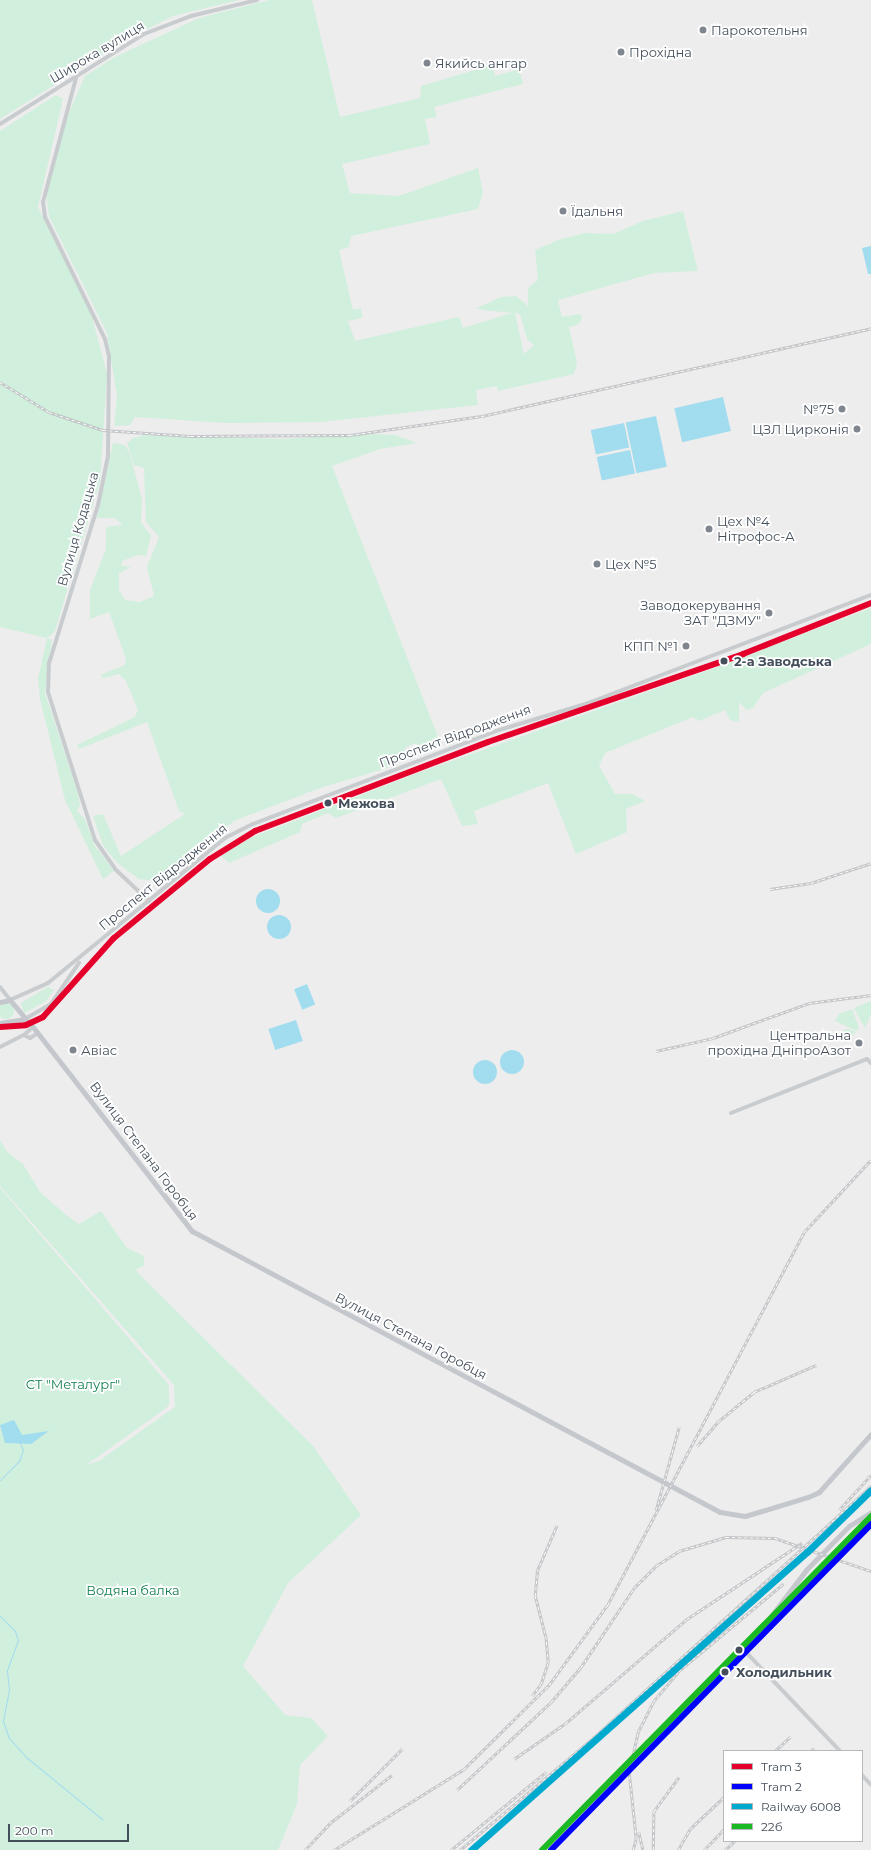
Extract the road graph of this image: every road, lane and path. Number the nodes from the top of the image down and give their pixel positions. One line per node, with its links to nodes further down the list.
1 (257, 0): 2 (street, Широка вулиця)
2 (76, 78): 3 (street, Широка вулиця); 5 (street, Вулиця Кодацька)
3 (0, 124)
4 (871, 595): 5 (street, Проспект Відродження)
5 (149, 901): 6 (street, Проспект Відродження)
6 (81, 959): 8 (street, Проспект Відродження); 10 (street, Проспект Відродження)
7 (0, 987): 8 (street)
8 (10, 1000): 9 (main road, Проспект Відродження); 10 (main road, Вулиця Степана Горобця)
9 (0, 1002)
10 (25, 1019): 11 (main road, Проспект Відродження); 12 (main road, Вулиця Степана Горобця)
11 (0, 1023)
12 (33, 1027): 13 (main road, Вулиця Степана Горобця); 14 (street)
13 (38, 1033): 14 (street); 18 (main road, Вулиця Степана Горобця)
14 (24, 1035): 15 (street)
15 (0, 1047)
16 (871, 1063): 17 (street)
17 (731, 1112)
18 (871, 1434)
19 (871, 1512): 21 (main road)
20 (871, 1516): 21 (main road)
21 (742, 1648): 22 (street); 25 (main road)
22 (839, 1750)
23 (863, 1776): 24 (street)
24 (871, 1785)
25 (542, 1850)

